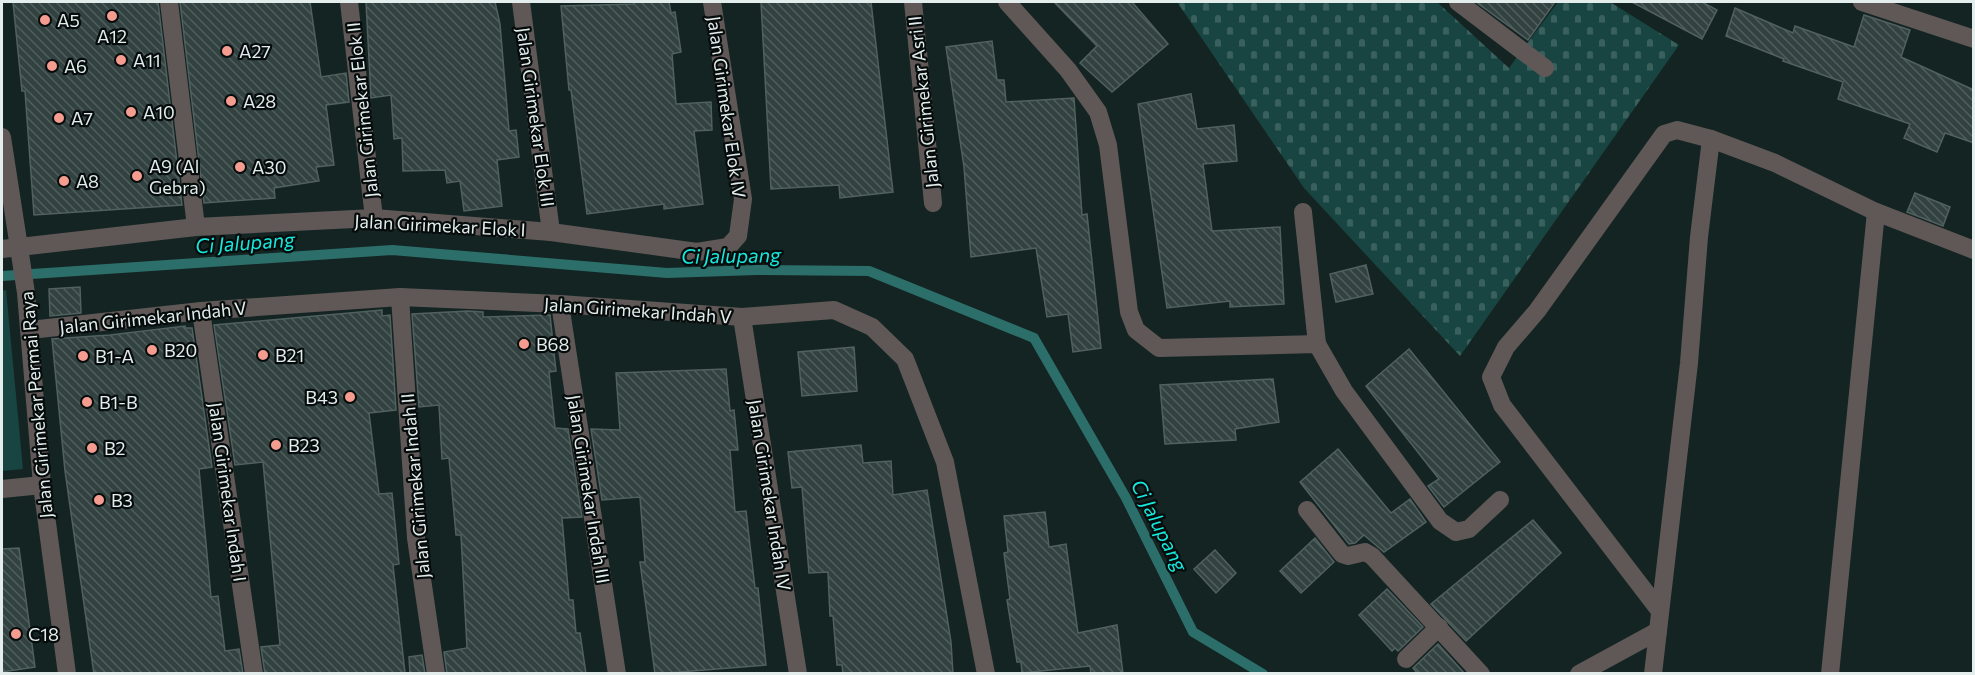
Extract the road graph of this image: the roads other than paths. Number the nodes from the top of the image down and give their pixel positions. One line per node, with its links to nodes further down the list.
1 (170, 2): 17 (street)
2 (350, 2): 16 (street, Jalan Girimekar Elok II)
3 (521, 2): 18 (street, Jalan Girimekar Elok III)
4 (712, 2): 18 (street, Jalan Girimekar Elok IV)
5 (913, 2): 13 (street, Jalan Girimekar Asri II)
6 (1007, 2): 27 (street)
7 (1458, 2): 10 (street)
8 (1862, 2): 9 (street)
9 (1974, 39)
10 (1545, 68)
11 (2, 137): 21 (street, Jalan Girimekar Permai Raya)
12 (1711, 140): 15 (street); 32 (street); 32 (street)
13 (933, 203)
14 (1303, 212): 27 (street)
15 (1876, 212): 20 (street); 45 (street)
16 (374, 218): 17 (street, Jalan Girimekar Elok I); 18 (street, Jalan Girimekar Elok I)
17 (196, 227): 21 (street, Jalan Girimekar Elok I)
18 (551, 232)
19 (2, 249): 21 (street, Jalan Girimekar Elok I)
20 (1974, 250)
21 (21, 251): 26 (street, Jalan Girimekar Permai Raya)
22 (400, 297): 23 (street, Jalan Girimekar Indah V); 24 (street, Jalan Girimekar Indah V); 38 (street, Jalan Girimekar Indah II)
23 (560, 304): 25 (street, Jalan Girimekar Indah V); 39 (street, Jalan Girimekar Indah III)
24 (201, 311): 26 (street, Jalan Girimekar Indah V); 37 (street, Jalan Girimekar Indah I)
25 (742, 317): 40 (street, Jalan Girimekar Indah IV); 41 (street, Jalan Girimekar Indah V)
26 (30, 330): 28 (street, Jalan Girimekar Permai Raya)
27 (1317, 344): 30 (street)
28 (42, 485): 29 (street); 36 (street, Jalan Girimekar Permai Raya)
29 (2, 489)
30 (1500, 500)
31 (1307, 510): 33 (street)
32 (1660, 611): 34 (street)
33 (1439, 627): 35 (street); 42 (street)
34 (1658, 631): 43 (street); 44 (street)
35 (1406, 659)
36 (67, 674)
37 (254, 674)
38 (436, 674)
39 (617, 674)
40 (798, 674)
41 (986, 674)
42 (1481, 674)
43 (1579, 674)
44 (1653, 674)
45 (1830, 674)

